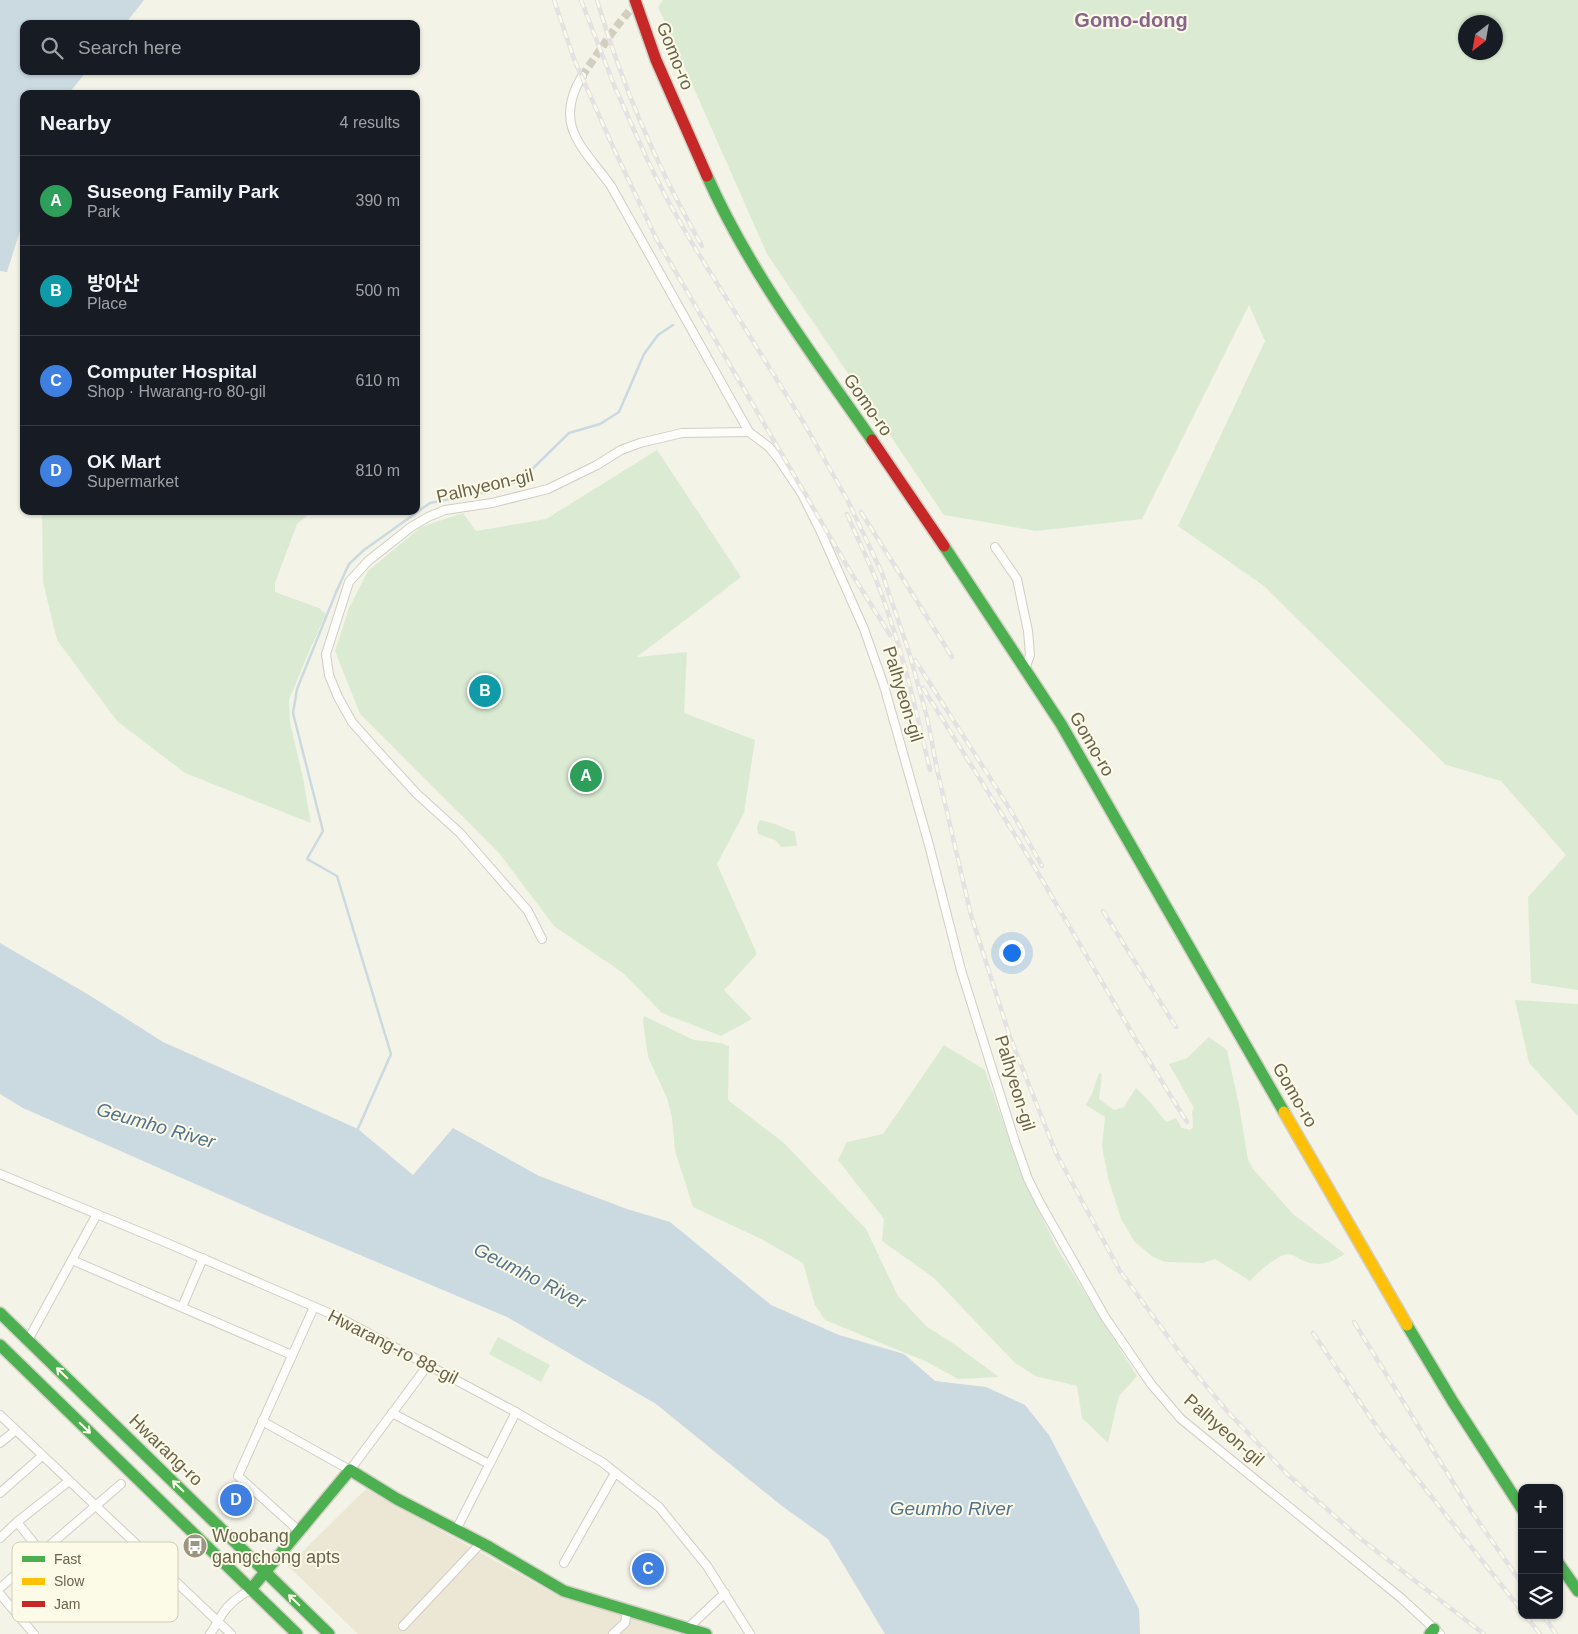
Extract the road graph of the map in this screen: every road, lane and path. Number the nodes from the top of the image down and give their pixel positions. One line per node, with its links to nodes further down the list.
1 (635, 0): 5 (main road, Gomo-ro)
2 (582, 76): 3 (street, Palhyeon-gil)
3 (749, 432): 6 (street, Palhyeon-gil); 57 (street, Palhyeon-gil)
4 (995, 547): 5 (street)
5 (1025, 670): 31 (main road, Gomo-ro)
6 (542, 939)
7 (0, 1174): 8 (street, Hwarang-ro 88-gil)
8 (98, 1214): 9 (street, Hwarang-ro 88-gil); 10 (street)
9 (203, 1258): 11 (street); 12 (street, Hwarang-ro 88-gil)
10 (72, 1260): 11 (street); 14 (street)
11 (182, 1307): 16 (street)
12 (314, 1307): 16 (street); 17 (street, Hwarang-ro 88-gil)
13 (0, 1313): 14 (main road, Hwarang-ro)
14 (28, 1340): 43 (main road, Hwarang-ro, one-way to 14)
15 (0, 1345): 47 (main road, one-way to 47)
16 (292, 1355): 21 (street)
17 (428, 1365): 18 (street, Hwarang-ro 88-gil); 19 (street)
18 (516, 1412): 25 (street); 27 (street, Hwarang-ro 88-gil)
19 (392, 1413): 25 (street); 26 (street)
20 (0, 1415): 22 (street)
21 (262, 1422): 26 (street); 35 (street)
22 (16, 1430): 23 (street); 24 (street)
23 (0, 1443)
24 (42, 1456): 28 (street); 30 (street)
25 (489, 1464): 34 (street)
26 (350, 1470): 34 (main road); 35 (main road)
27 (616, 1473): 41 (street); 49 (street, Hwarang-ro 88-gil)
28 (69, 1481): 32 (street); 33 (street)
29 (121, 1484): 32 (street)
30 (0, 1493)
31 (1518, 1503)
32 (94, 1505): 38 (street); 39 (street)
33 (17, 1522): 36 (street); 37 (street)
34 (456, 1530): 40 (main road)
35 (298, 1531): 43 (main road)
36 (0, 1538)
37 (33, 1542)
38 (52, 1542)
39 (133, 1542)
40 (481, 1543): 52 (main road); 55 (street)
41 (564, 1563)
42 (1563, 1570): 48 (main road)
43 (266, 1572): 47 (main road); 62 (main road, Hwarang-ro, one-way to 43)
44 (12, 1577): 46 (street)
45 (178, 1584): 54 (street)
46 (0, 1588)
47 (251, 1589): 54 (street); 61 (main road)
48 (1578, 1591)
49 (725, 1593): 56 (street); 65 (street, Hwarang-ro 88-gil)
50 (0, 1594): 51 (street)
51 (12, 1608)
52 (627, 1611): 56 (main road); 63 (street)
53 (24, 1622): 58 (street)
54 (219, 1623): 59 (street); 60 (street)
55 (404, 1626)
56 (686, 1628): 64 (main road)
57 (1435, 1632)
58 (34, 1634)
59 (210, 1634)
60 (231, 1634)
61 (297, 1634)
62 (329, 1634)
63 (613, 1634)
64 (706, 1634)
65 (750, 1634)

